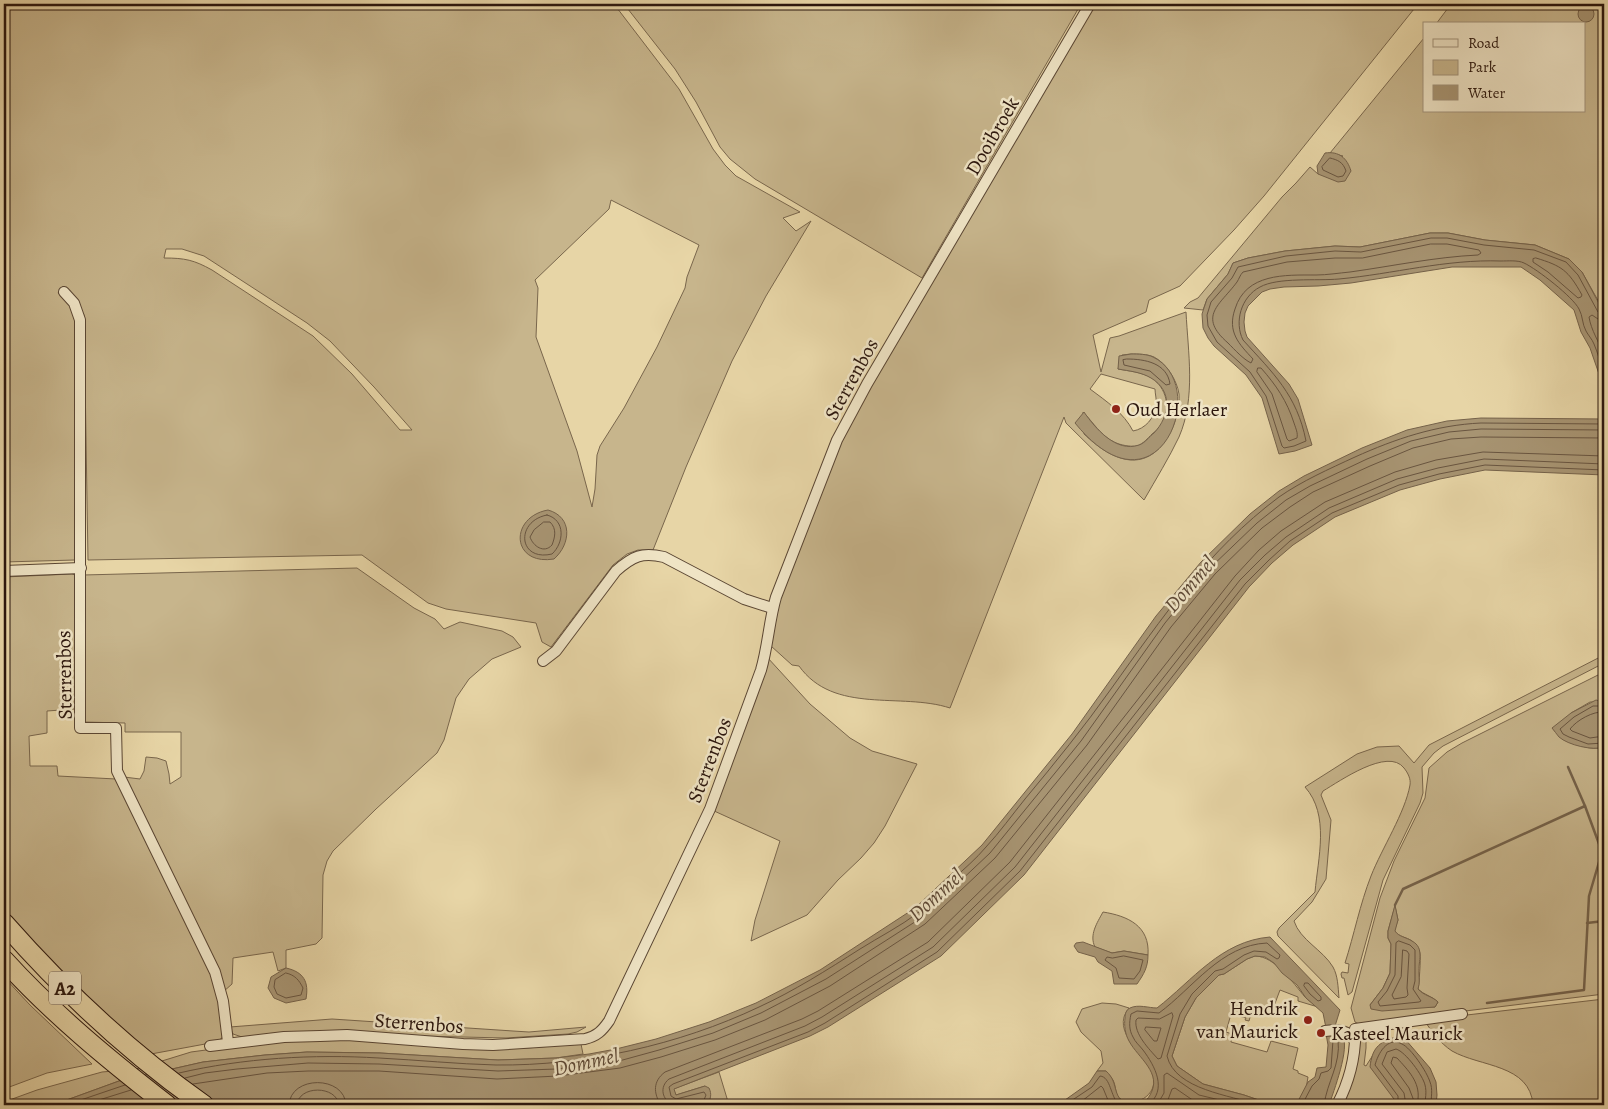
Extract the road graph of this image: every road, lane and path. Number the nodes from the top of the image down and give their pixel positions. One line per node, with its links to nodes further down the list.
1 (1090, 4): 2 (street, Dooibroek)
2 (925, 285): 6 (street, Sterrenbos)
3 (64, 292): 4 (street, Sterrenbos)
4 (81, 568): 5 (street); 13 (street, Sterrenbos)
5 (4, 570)
6 (772, 608): 7 (street); 13 (street, Sterrenbos)
7 (543, 661)
8 (4, 923): 16 (highway, A2)
9 (4, 960): 15 (highway, A2)
10 (1462, 1014): 12 (street)
11 (1326, 1031): 12 (street)
12 (1355, 1041): 17 (street)
13 (228, 1042): 14 (street)
14 (210, 1046)
15 (167, 1105)
16 (204, 1105)
17 (1337, 1105)

